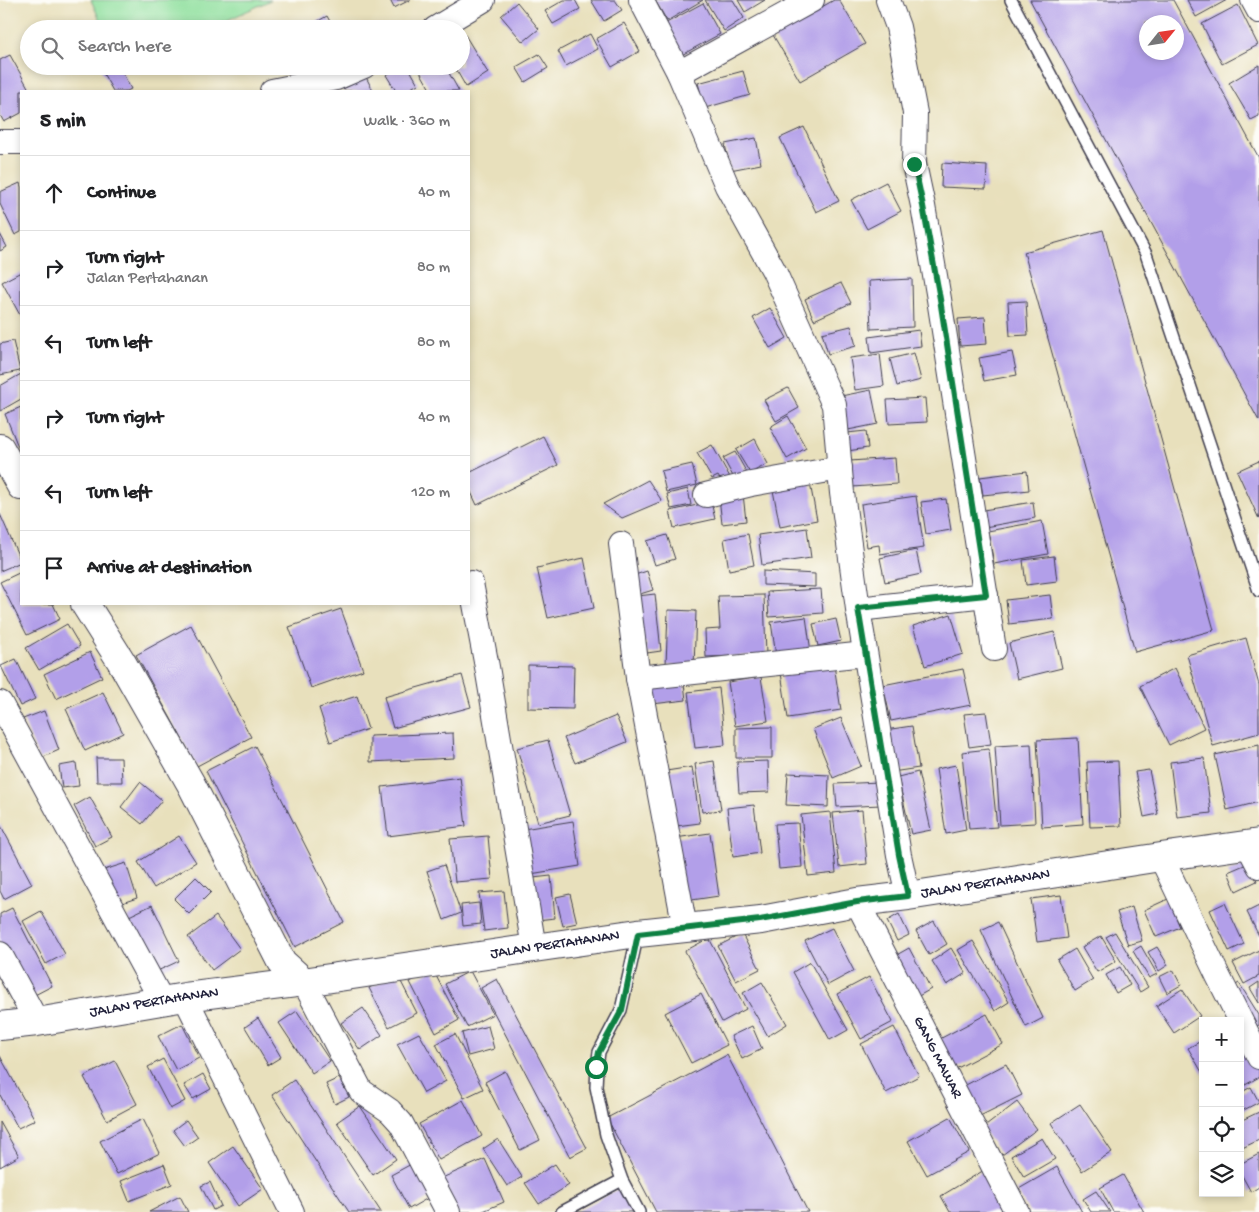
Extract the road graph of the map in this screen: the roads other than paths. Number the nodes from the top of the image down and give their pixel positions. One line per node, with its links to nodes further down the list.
1 (483, 0): 8 (street)
2 (641, 0): 9 (street)
3 (812, 0): 9 (street)
4 (888, 0): 21 (street)
5 (1011, 0): 20 (lane)
6 (1253, 0): 7 (street)
7 (1259, 11)
8 (450, 20)
9 (679, 73): 15 (street)
10 (343, 75): 11 (street)
11 (277, 90)
12 (0, 142): 13 (street)
13 (20, 142)
14 (0, 448): 16 (main road)
15 (840, 468): 17 (street); 23 (street)
16 (20, 484)
17 (706, 495)
18 (621, 544): 26 (street)
19 (471, 583): 34 (street)
20 (1259, 590)
21 (986, 595): 23 (street); 24 (street)
22 (86, 605): 36 (main road)
23 (858, 608): 25 (street)
24 (994, 648)
25 (865, 654): 26 (street); 30 (street)
26 (638, 678): 32 (street)
27 (0, 703): 37 (street)
28 (1255, 851): 29 (main road, JALAN PERTAHANAN)
29 (1161, 857): 30 (main road, JALAN PERTAHANAN); 40 (street)
30 (908, 896): 31 (main road, JALAN PERTAHANAN)
31 (857, 902): 32 (main road, JALAN PERTAHANAN); 46 (street, GANG MAWAR)
32 (685, 928): 33 (main road, JALAN PERTAHANAN)
33 (638, 934): 34 (main road, JALAN PERTAHANAN); 41 (lane)
34 (534, 948): 36 (main road, JALAN PERTAHANAN)
35 (0, 954): 38 (street)
36 (304, 982): 37 (main road, JALAN PERTAHANAN); 43 (street)
37 (174, 999): 38 (main road, JALAN PERTAHANAN); 42 (street)
38 (37, 1022): 39 (main road, JALAN PERTAHANAN)
39 (0, 1026)
40 (1259, 1057)
41 (622, 1180): 44 (lane); 45 (lane)
42 (292, 1212)
43 (448, 1212)
44 (562, 1212)
45 (639, 1212)
46 (1017, 1212)

